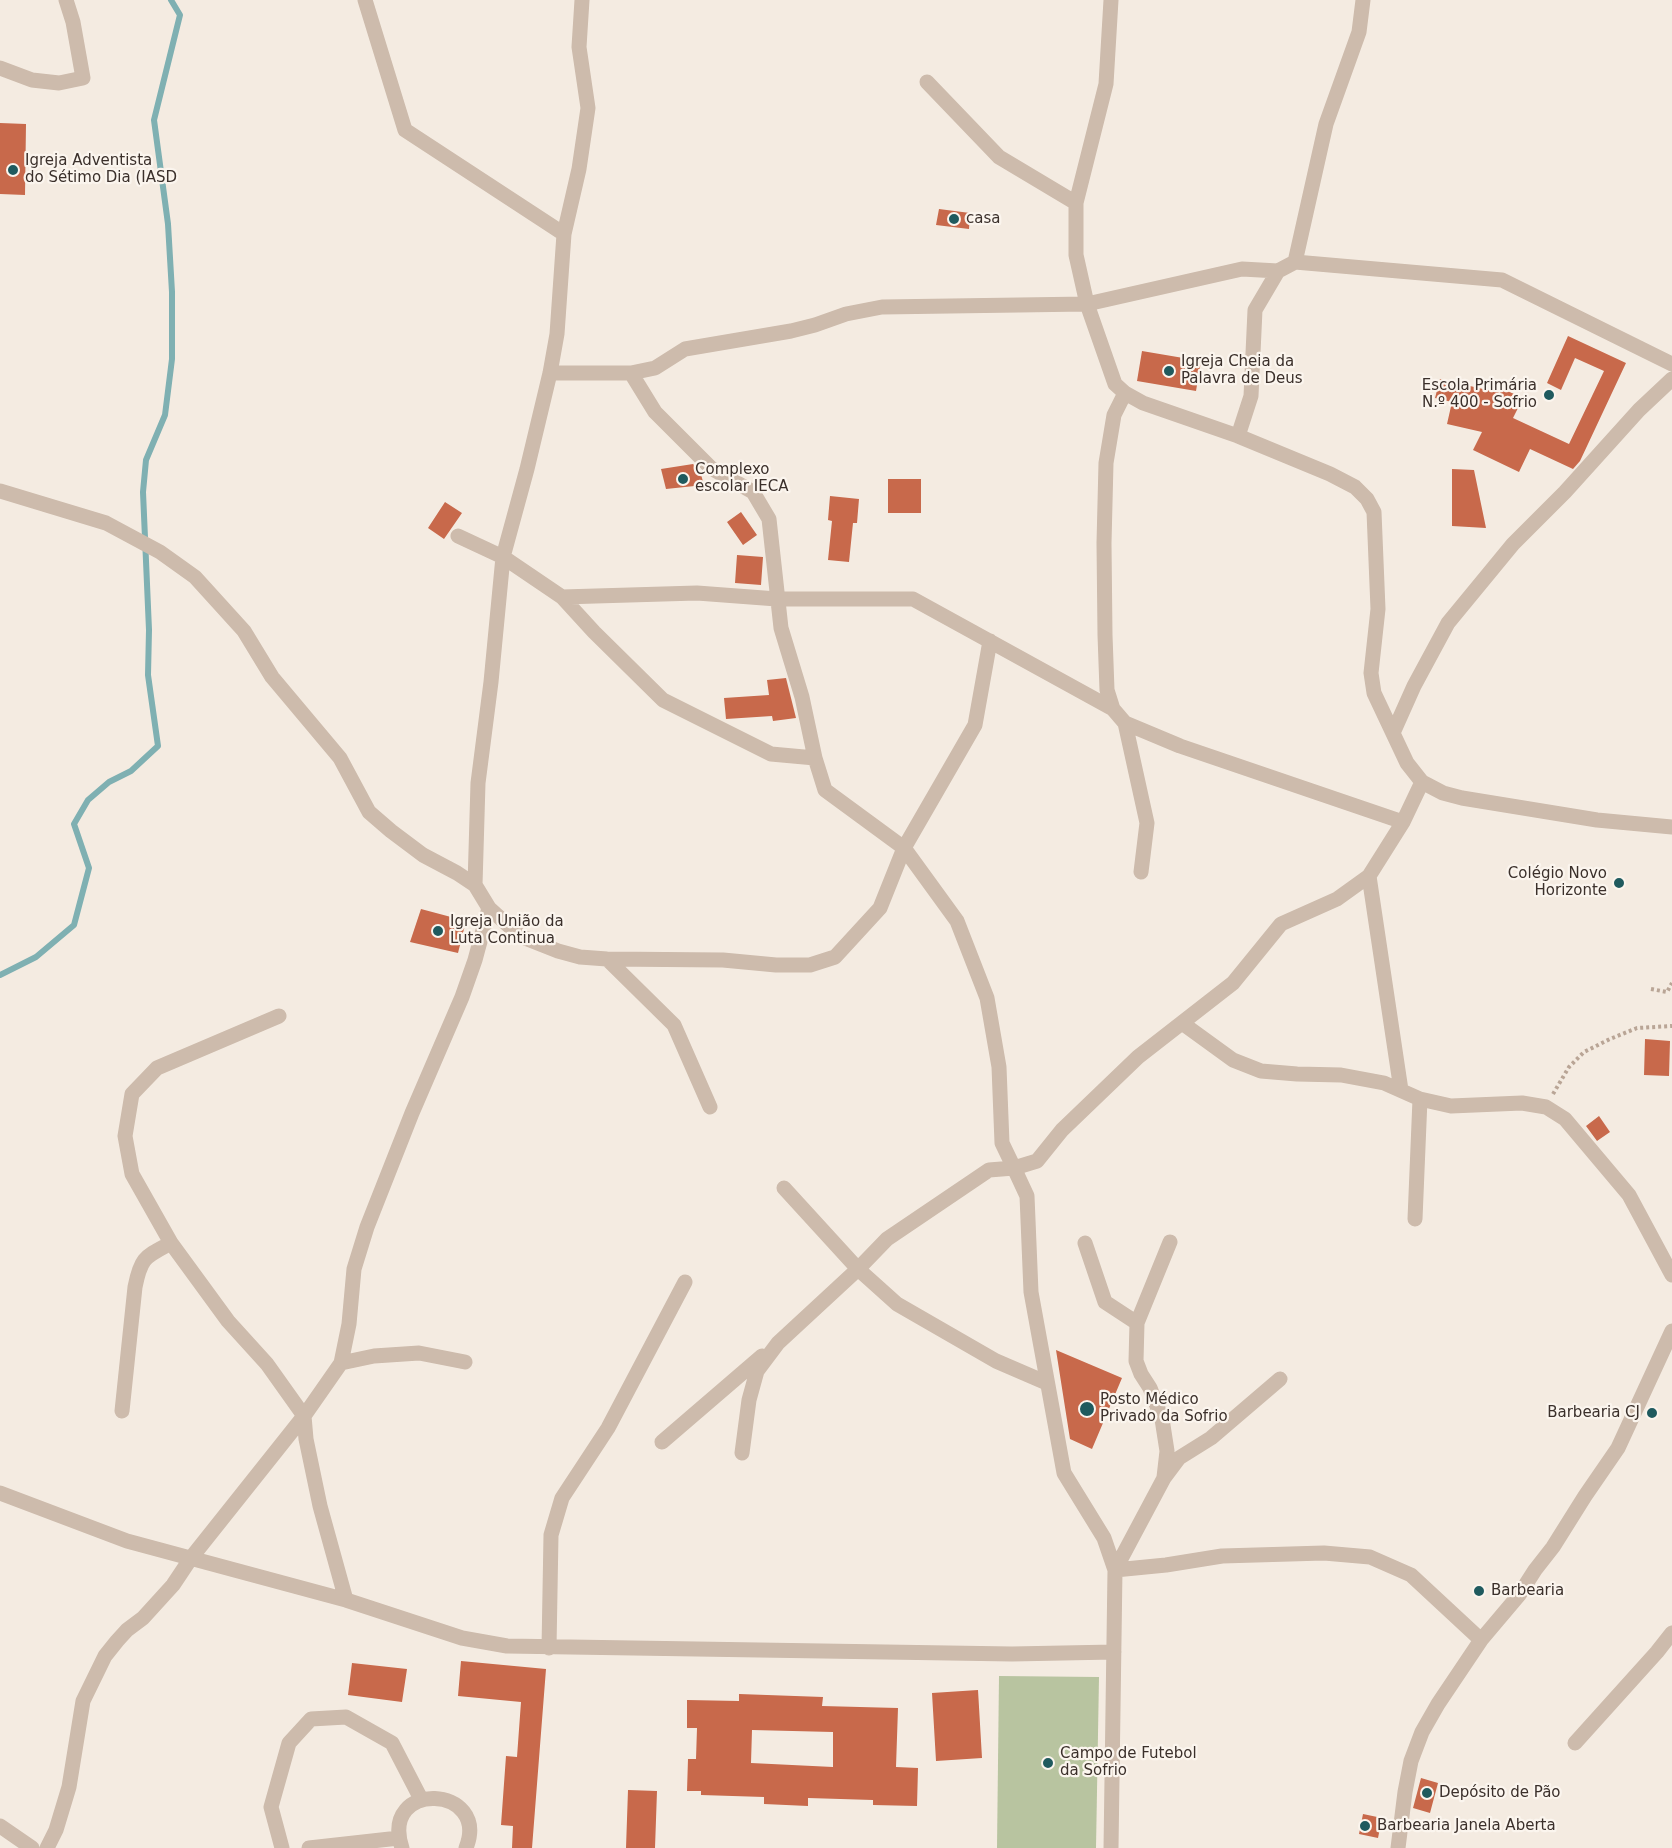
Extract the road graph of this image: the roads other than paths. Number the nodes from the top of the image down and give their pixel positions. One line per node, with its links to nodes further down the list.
1 (66, 0): 6 (street)
2 (365, 0): 9 (street)
3 (582, 0): 9 (street)
4 (1111, 0): 8 (street)
5 (1363, 0): 10 (street)
6 (0, 68)
7 (927, 82): 8 (street)
8 (1077, 202): 12 (street)
9 (564, 234): 14 (street)
10 (1295, 262): 11 (street); 13 (street)
11 (1278, 271): 12 (street); 18 (street)
12 (1087, 304): 15 (street); 17 (street)
13 (1672, 364)
14 (550, 373): 15 (street); 21 (street)
15 (631, 373): 23 (street)
16 (1672, 379): 27 (street)
17 (1125, 393): 18 (street); 25 (street)
18 (1238, 436): 27 (street)
19 (0, 491): 35 (street)
20 (458, 536): 21 (street)
21 (503, 557): 22 (street); 35 (street)
22 (562, 597): 23 (street); 28 (street)
23 (777, 599): 24 (street); 28 (street)
24 (990, 641): 25 (street); 32 (street)
25 (1113, 709): 26 (street)
26 (1125, 723): 30 (street); 33 (street)
27 (1393, 733): 29 (street)
28 (815, 758): 32 (street)
29 (1422, 783): 30 (street); 31 (street)
30 (1403, 822): 34 (street)
31 (1672, 827)
32 (904, 848): 37 (street); 43 (street)
33 (1141, 872)
34 (1369, 876): 39 (street); 40 (street)
35 (475, 885): 36 (street)
36 (489, 908): 37 (street); 56 (street)
37 (607, 959): 42 (street)
38 (279, 1016): 47 (street)
39 (1182, 1023): 40 (street); 43 (street)
40 (1401, 1090): 41 (street)
41 (1420, 1099): 45 (street); 50 (street)
42 (710, 1107)
43 (1014, 1168): 49 (street); 58 (street)
44 (784, 1188): 49 (street)
45 (1415, 1219)
46 (1170, 1242): 52 (street)
47 (171, 1243): 59 (street); 60 (street)
48 (1085, 1243): 52 (street)
49 (858, 1269): 54 (street); 58 (street)
50 (1672, 1275)
51 (684, 1282): 70 (street)
52 (1137, 1323): 63 (street)
53 (1672, 1331): 69 (street)
54 (778, 1342): 61 (street); 62 (street)
55 (465, 1362): 56 (street)
56 (341, 1363): 60 (street)
57 (1280, 1379): 63 (street)
58 (1047, 1383): 66 (street)
59 (122, 1411)
60 (304, 1416): 65 (street); 67 (street)
61 (662, 1442)
62 (742, 1453)
63 (1164, 1478): 66 (street)
64 (0, 1493): 65 (street)
65 (191, 1558): 67 (street); 77 (street)
66 (1114, 1570): 69 (street); 71 (street)
67 (346, 1600): 70 (street)
68 (1672, 1633): 72 (street)
69 (1481, 1640): 82 (street)
70 (549, 1648): 71 (street)
71 (1114, 1652): 81 (street)
72 (1575, 1743)
73 (421, 1799): 75 (street); 78 (street); 80 (street)
74 (0, 1826): 76 (street)
75 (400, 1843): 79 (street)
76 (32, 1848)
77 (47, 1848)
78 (282, 1848)
79 (309, 1848)
80 (466, 1848)
81 (1111, 1848)
82 (1398, 1848)

